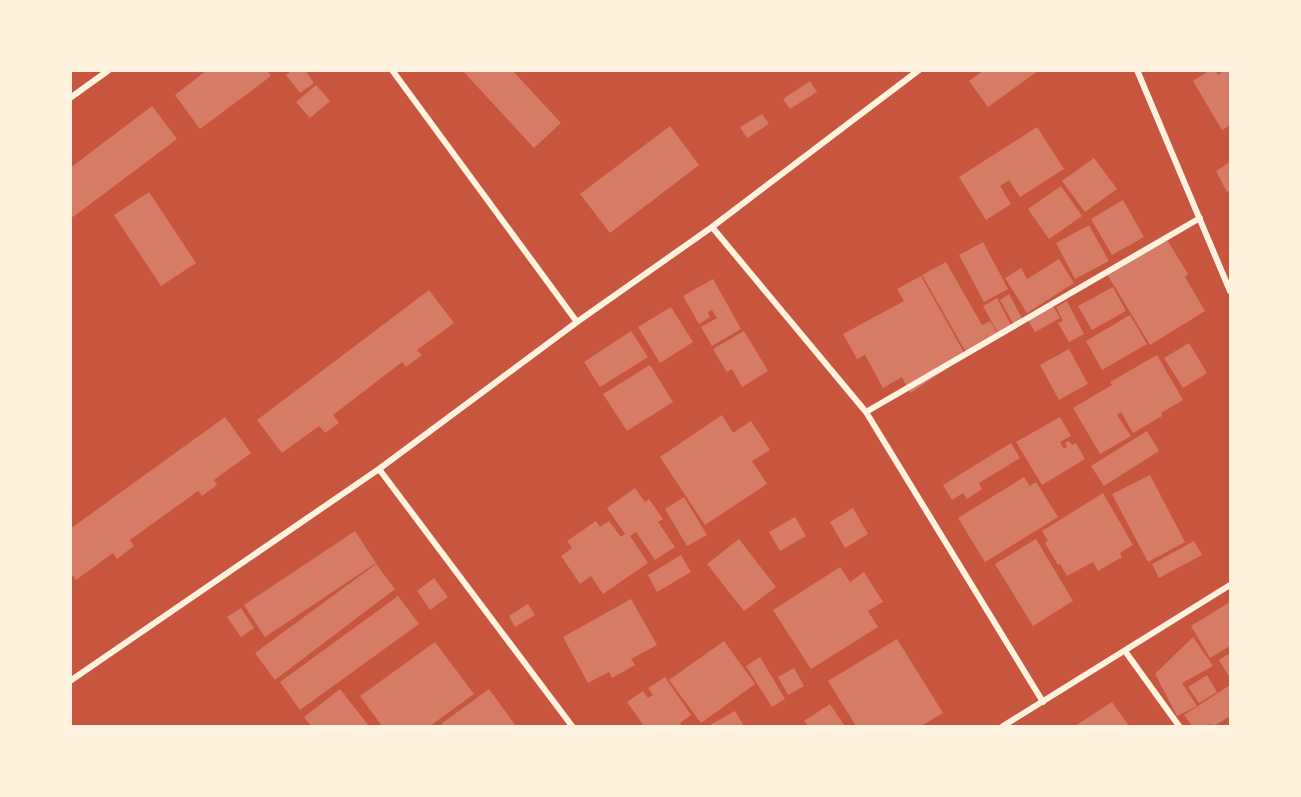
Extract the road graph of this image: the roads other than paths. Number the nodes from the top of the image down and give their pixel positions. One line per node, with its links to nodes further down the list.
1 (109, 70): 5 (street)
2 (392, 70): 9 (street)
3 (919, 70): 7 (street)
4 (1137, 70): 6 (street)
5 (70, 98)
6 (1200, 218): 8 (street); 10 (street)
7 (712, 227): 9 (street); 10 (street)
8 (1230, 291)
9 (577, 322): 11 (street)
10 (866, 412): 15 (street)
11 (379, 469): 14 (street); 16 (street)
12 (1230, 585): 13 (street)
13 (1125, 651): 15 (street); 18 (street)
14 (70, 681)
15 (1043, 702): 17 (street)
16 (572, 726)
17 (1003, 726)
18 (1179, 726)

